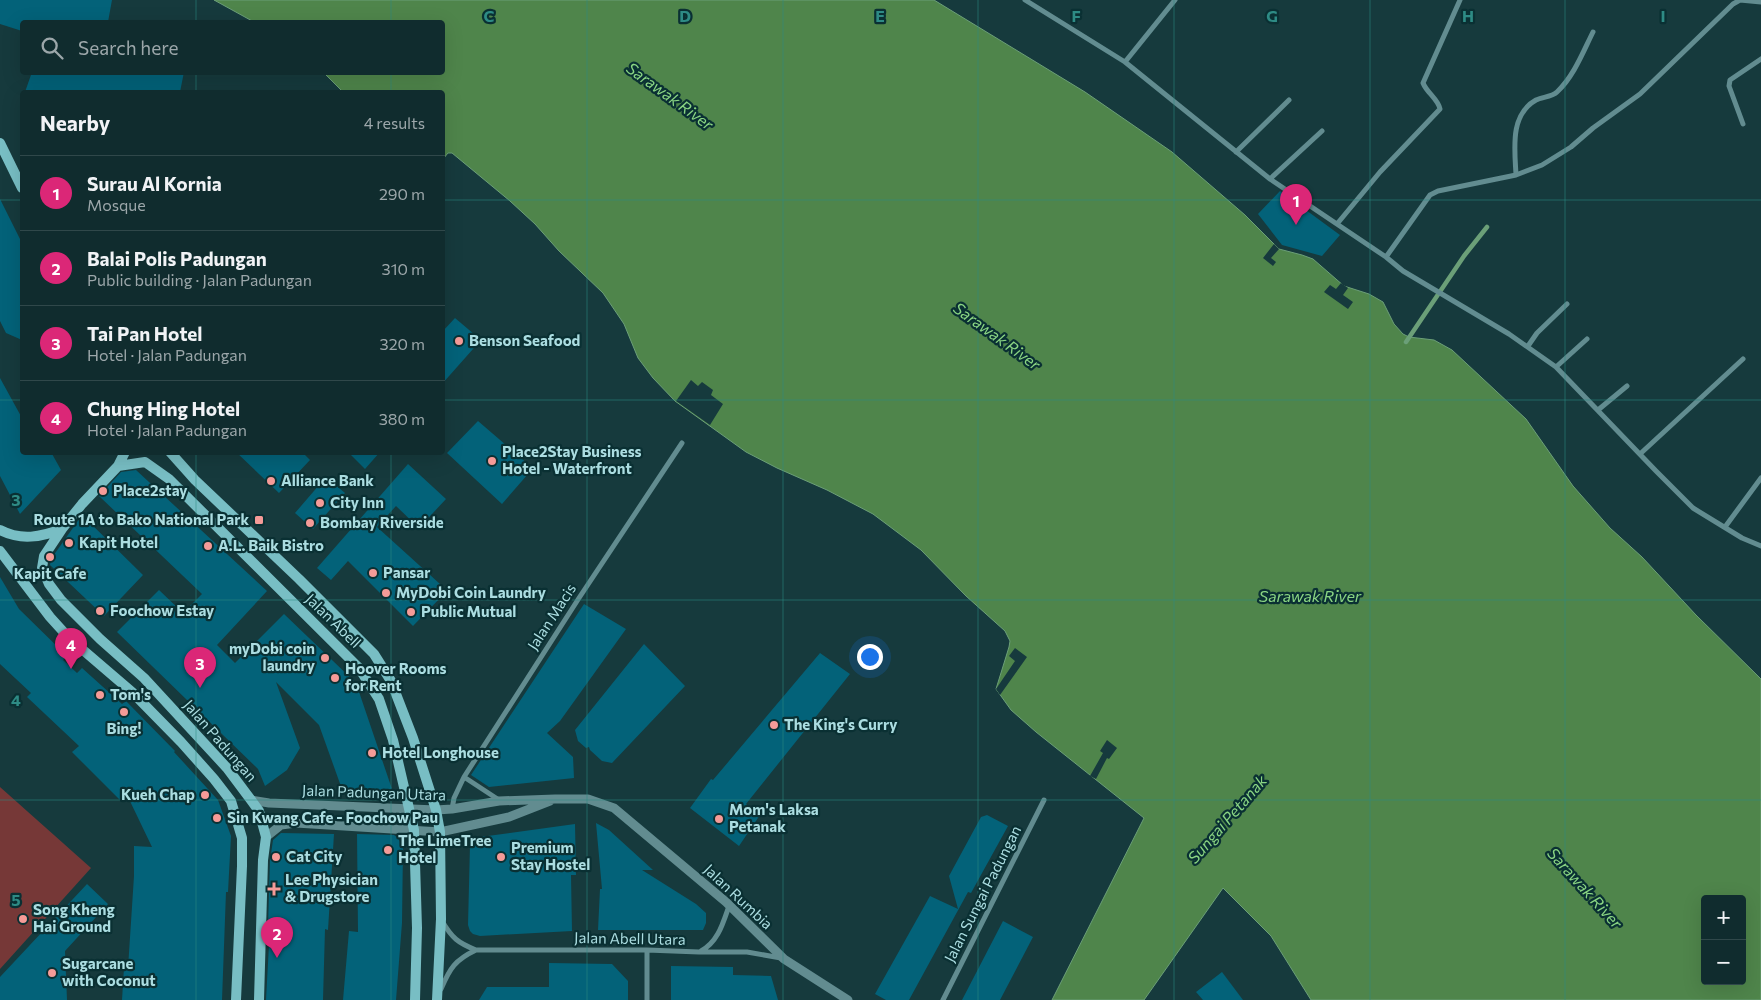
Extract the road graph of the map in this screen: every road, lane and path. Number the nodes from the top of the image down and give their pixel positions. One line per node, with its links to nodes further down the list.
1 (1025, 0): 9 (street)
2 (1175, 0): 9 (street)
3 (1460, 0): 18 (street)
4 (1740, 0): 5 (street); 6 (street)
5 (1730, 2): 15 (street)
6 (1761, 2)
7 (1593, 32): 15 (street)
8 (1761, 58): 11 (street)
9 (1126, 62): 14 (street)
10 (1289, 100): 14 (street)
11 (1742, 124)
12 (1322, 131): 16 (street)
13 (0, 143): 17 (main road)
14 (1236, 152): 16 (street)
15 (1516, 175): 19 (street)
16 (1270, 179): 18 (street)
17 (20, 184)
18 (1338, 224): 19 (street)
19 (1386, 257): 22 (street)
20 (1568, 304): 22 (street)
21 (1588, 339): 24 (street)
22 (1528, 346): 24 (street)
23 (1743, 359): 28 (street)
24 (1556, 367): 26 (street)
25 (1627, 386): 26 (street)
26 (1598, 410): 28 (street)
27 (682, 443): 38 (street, Jalan Macis)
28 (1640, 454): 33 (street)
29 (123, 455): 31 (main road)
30 (173, 455): 46 (main road, Jalan Abell)
31 (118, 466): 34 (main road, Jalan Padungan); 44 (main road, Jalan Abell)
32 (1761, 478): 33 (street)
33 (1725, 527): 36 (street)
34 (62, 529): 35 (main road); 40 (main road, Jalan Padungan)
35 (0, 530)
36 (1761, 546)
37 (0, 550): 57 (main road, Jalan Padungan)
38 (464, 777): 42 (street); 45 (street, Jalan Macis)
39 (555, 799): 42 (street, Jalan Padungan Utara); 43 (street, Jalan Padungan Utara); 48 (street, Jalan Padungan Utara)
40 (251, 800): 44 (street, Jalan Padungan Utara); 49 (main road, Jalan Padungan)
41 (1044, 800): 62 (street, Jalan Sungai Padungan)
42 (499, 801): 45 (street, Jalan Padungan Utara)
43 (614, 808): 50 (street, Jalan Rumbia)
44 (409, 809): 46 (street, Jalan Padungan Utara); 47 (main road, Jalan Abell)
45 (452, 809): 46 (street, Jalan Padungan Utara)
46 (436, 810): 48 (main road, Jalan Abell)
47 (414, 830): 48 (street, Jalan Padungan Utara); 49 (street, Jalan Padungan Utara); 59 (main road, Jalan Abell)
48 (440, 832): 51 (main road, Jalan Abell)
49 (266, 837): 58 (main road, Jalan Padungan)
50 (729, 906): 54 (street); 55 (street, Jalan Rumbia)
51 (441, 919): 52 (street); 56 (main road, Jalan Abell)
52 (476, 950): 53 (street, Jalan Abell Utara); 56 (street)
53 (647, 950): 54 (street, Jalan Abell Utara); 60 (street)
54 (699, 952): 55 (street, Jalan Abell Utara)
55 (784, 959): 61 (street, Jalan Rumbia)
56 (437, 998)
57 (236, 1000)
58 (259, 1000)
59 (415, 1000)
60 (647, 1000)
61 (848, 1000)
62 (943, 1000)

